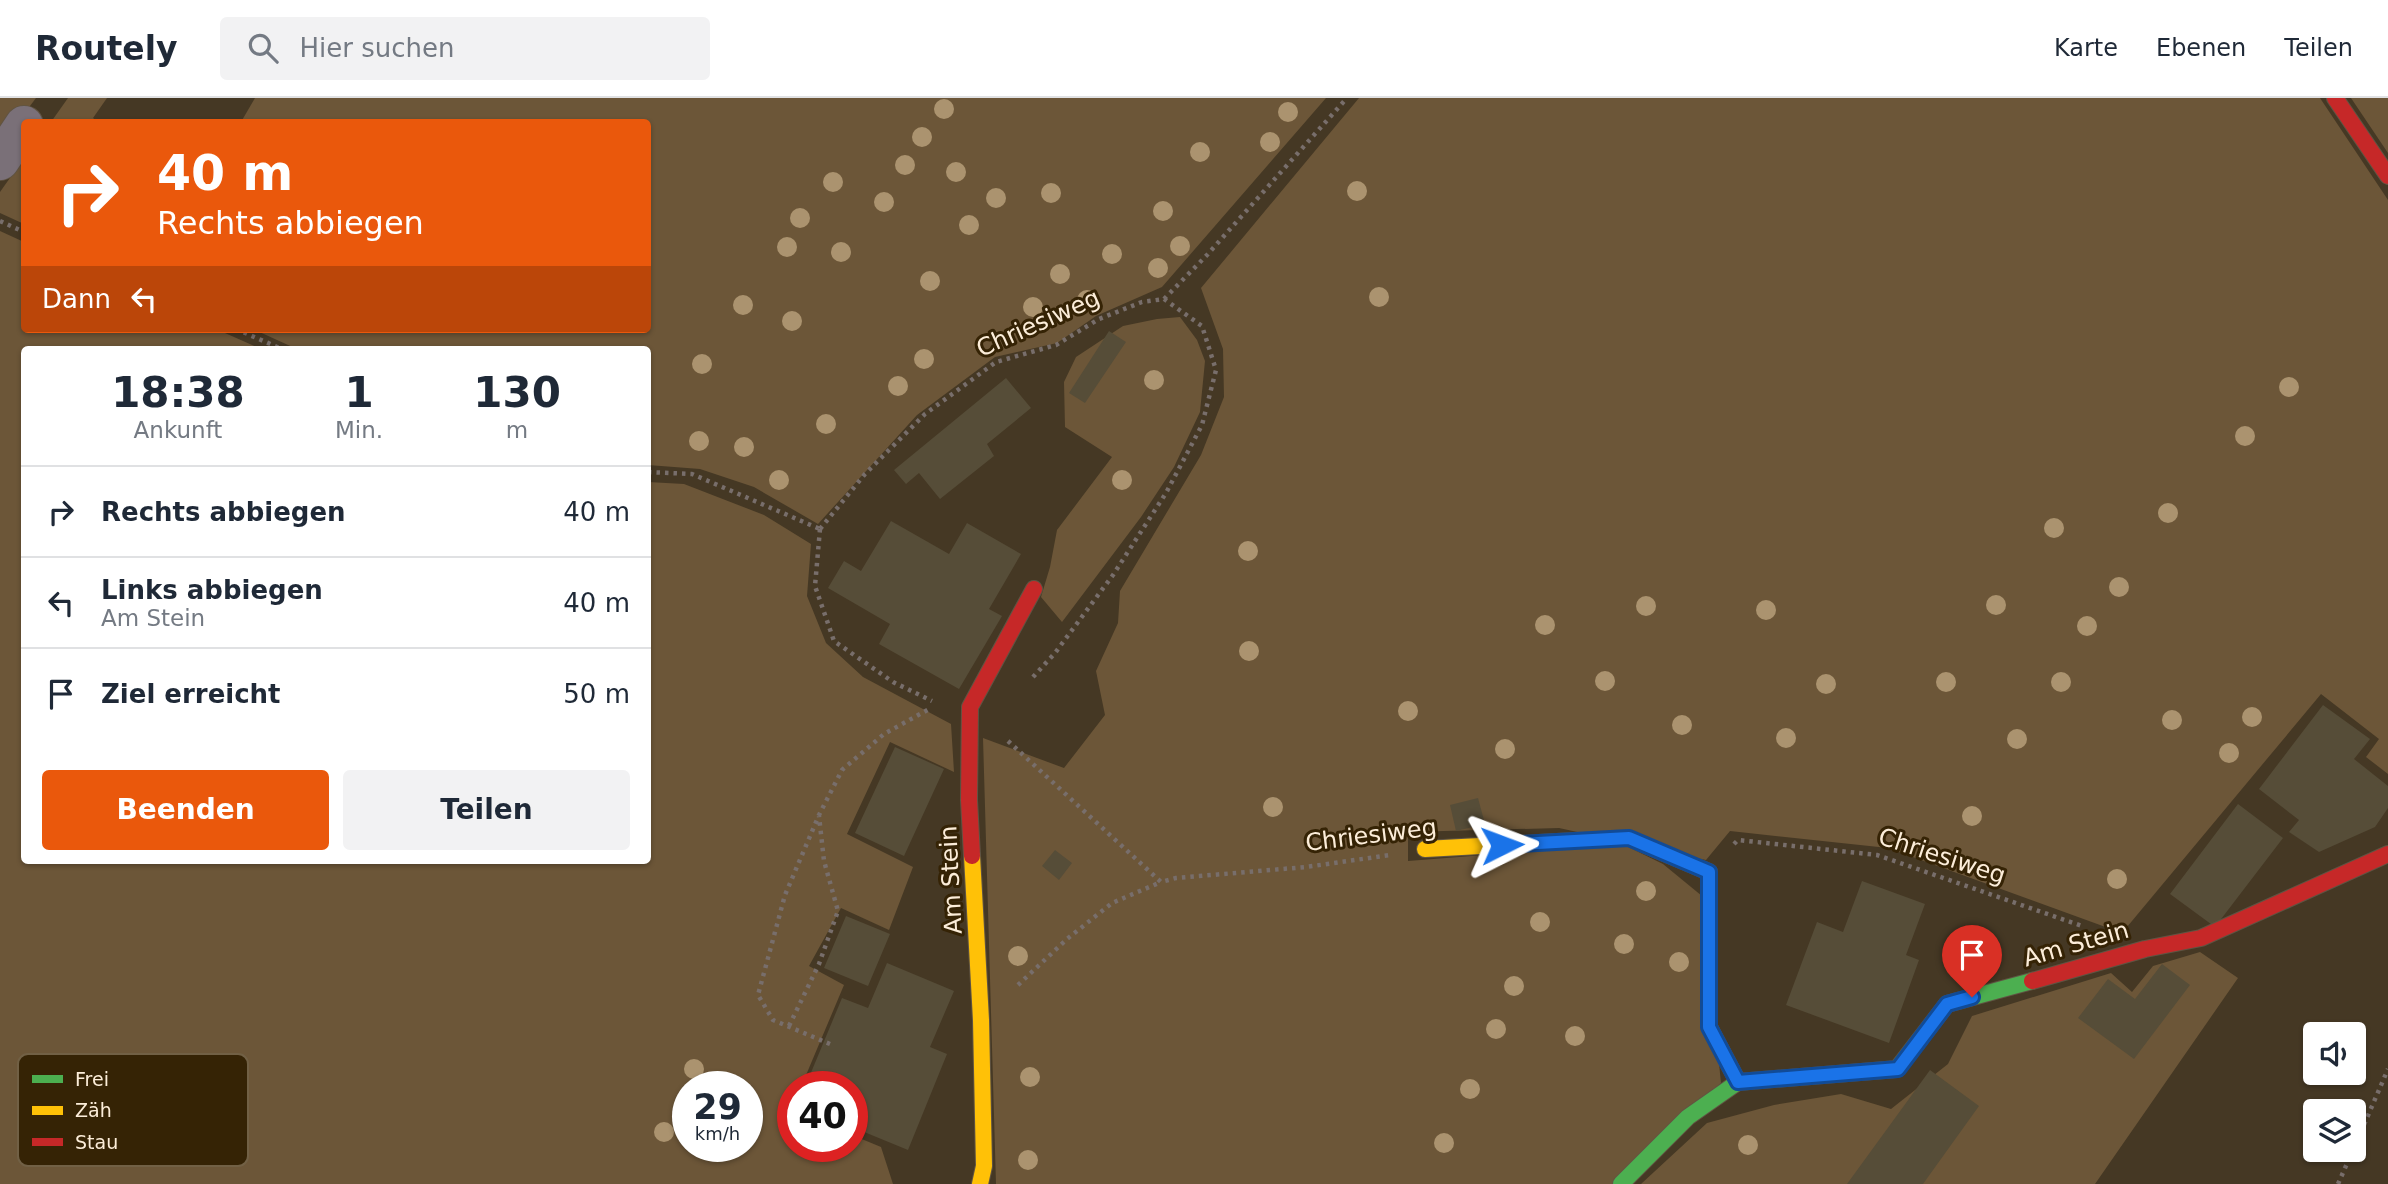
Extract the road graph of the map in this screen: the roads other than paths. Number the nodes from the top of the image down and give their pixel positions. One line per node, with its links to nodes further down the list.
1 (44, 98): 3 (street)
2 (2335, 98): 6 (street)
3 (29, 119)
4 (21, 131): 5 (street)
5 (0, 161)
6 (2388, 176)
7 (1034, 589): 11 (street, Am Stein)
8 (1425, 849): 10 (street, Chriesiweg)
9 (2388, 854): 10 (street, Am Stein)
10 (1738, 1082): 12 (street)
11 (980, 1184)
12 (1621, 1184)

